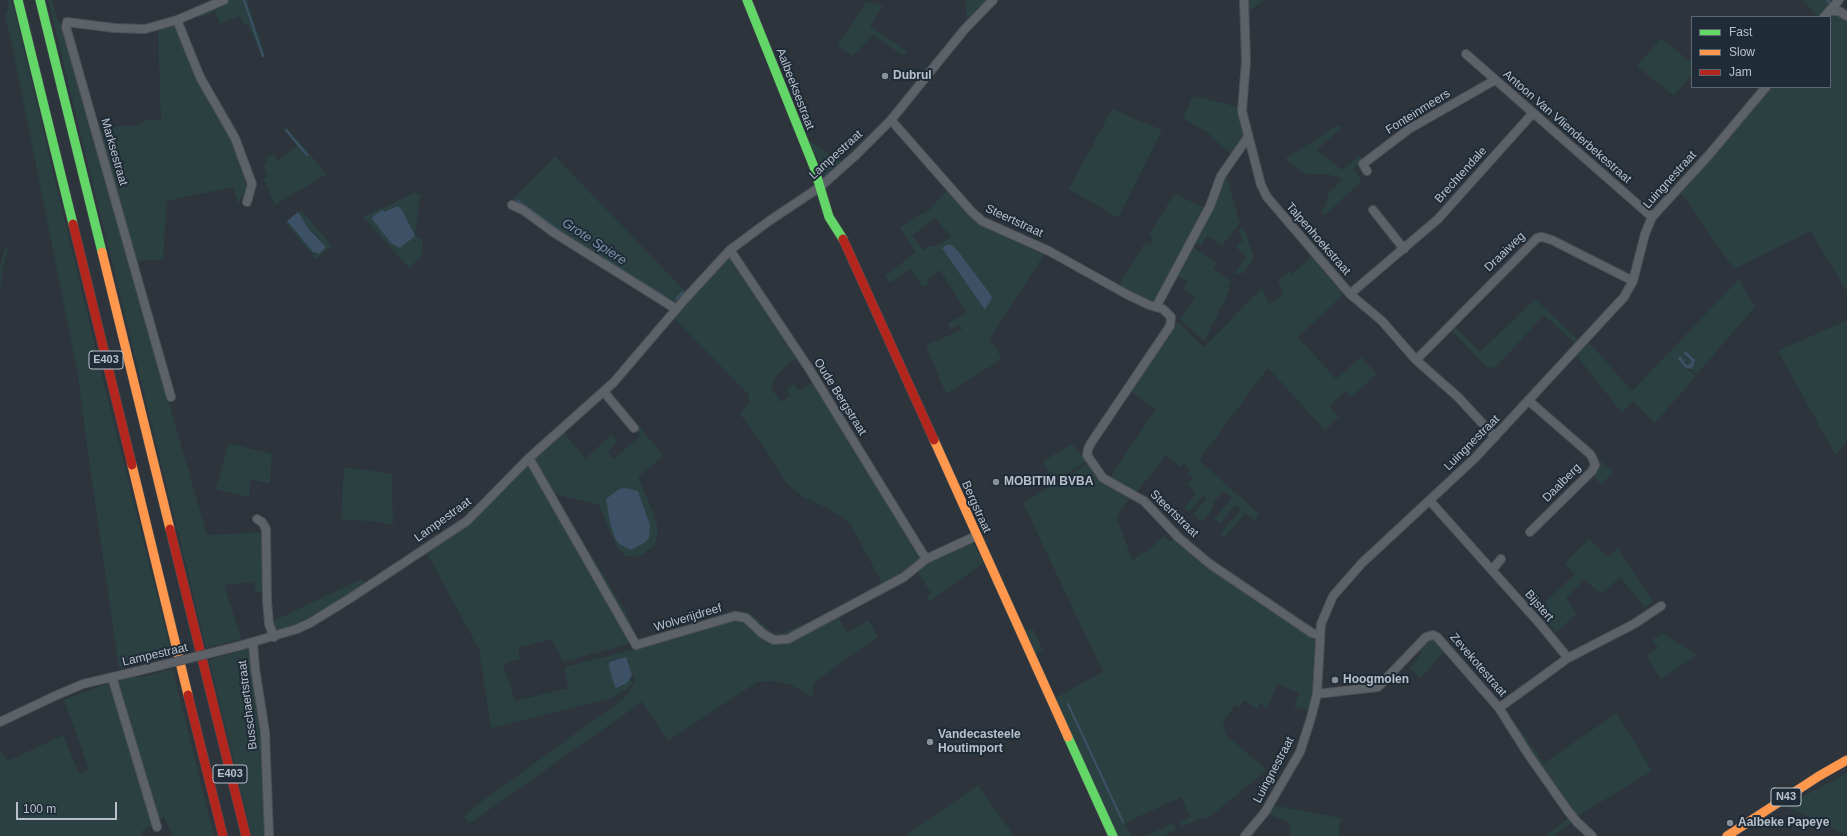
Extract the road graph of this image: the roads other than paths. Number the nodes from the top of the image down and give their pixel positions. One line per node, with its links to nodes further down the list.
1 (18, 0): 54 (main road, E403)
2 (40, 0): 55 (main road, E403)
3 (224, 0): 10 (street, Marksestraat)
4 (747, 0): 18 (main road, Aalbeeksestraat)
5 (992, 0): 15 (street, Lampestraat)
6 (1244, 0): 16 (street, Talpenhoekstraat)
7 (1839, 0): 8 (street)
8 (1827, 14): 9 (street)
9 (1847, 16)
10 (177, 20): 19 (street); 31 (street, Marksestraat)
11 (1466, 54): 12 (street, Antoon Van Vlienderbekestraat)
12 (1495, 80): 14 (street, Antoon Van Vlienderbekestraat); 17 (street, Fonteinmeers)
13 (1765, 88): 22 (street, Luingnestraat)
14 (1533, 112): 22 (street, Antoon Van Vlienderbekestraat); 23 (street, Brechtendale)
15 (891, 120): 18 (street, Lampestraat); 27 (street, Steertstraat)
16 (1248, 136): 26 (street, Talpenhoekstraat); 27 (street)
17 (1367, 171)
18 (820, 187): 24 (street, Lampestraat); 39 (main road, Bergstraat)
19 (247, 202)
20 (512, 205): 28 (street)
21 (1373, 210): 23 (street)
22 (1652, 217): 25 (street, Luingnestraat)
23 (1404, 249): 26 (street, Brechtendale)
24 (730, 250): 28 (street, Lampestraat); 41 (street, Oude Bergstraat)
25 (1633, 281): 29 (street, Draaiweg); 32 (street, Luingnestraat)
26 (1350, 294): 29 (street, Talpenhoekstraat)
27 (1156, 307): 44 (street, Steertstraat)
28 (676, 308): 30 (street, Lampestraat)
29 (1416, 360): 34 (street, Talpenhoekstraat)
30 (604, 392): 33 (street); 35 (street, Lampestraat)
31 (171, 397)
32 (1530, 401): 34 (street, Luingnestraat); 38 (street, Daalberg)
33 (634, 428)
34 (1495, 437): 36 (street, Luingnestraat)
35 (529, 458): 41 (street, Wolverijdreef); 45 (street, Lampestraat)
36 (1430, 501): 42 (street, Bijstert); 44 (street, Luingnestraat)
37 (257, 519): 45 (street)
38 (1530, 532)
39 (976, 536): 41 (street, Wolverijdreef); 57 (main road, Bergstraat)
40 (1501, 559): 42 (street)
41 (926, 560)
42 (1492, 570): 47 (street, Bijstert)
43 (1661, 606): 47 (street, Zevekotestraat)
44 (1320, 635): 49 (street, Luingnestraat)
45 (274, 637): 46 (street, Lampestraat)
46 (253, 642): 48 (street, Lampestraat, bridge); 56 (street, Busschaertstraat)
47 (1568, 658): 50 (street, Zevekotestraat)
48 (112, 677): 51 (street, Lampestraat); 53 (street, Lampestraat)
49 (1317, 694): 50 (street, Zevekotestraat); 58 (street, Luingnestraat)
50 (1499, 708): 59 (street, Zevekotestraat)
51 (0, 722)
52 (1847, 760): 60 (main road, N43)
53 (157, 827)
54 (223, 836)
55 (246, 836)
56 (269, 836)
57 (1112, 836)
58 (1245, 836)
59 (1592, 836)
60 (1727, 836)

